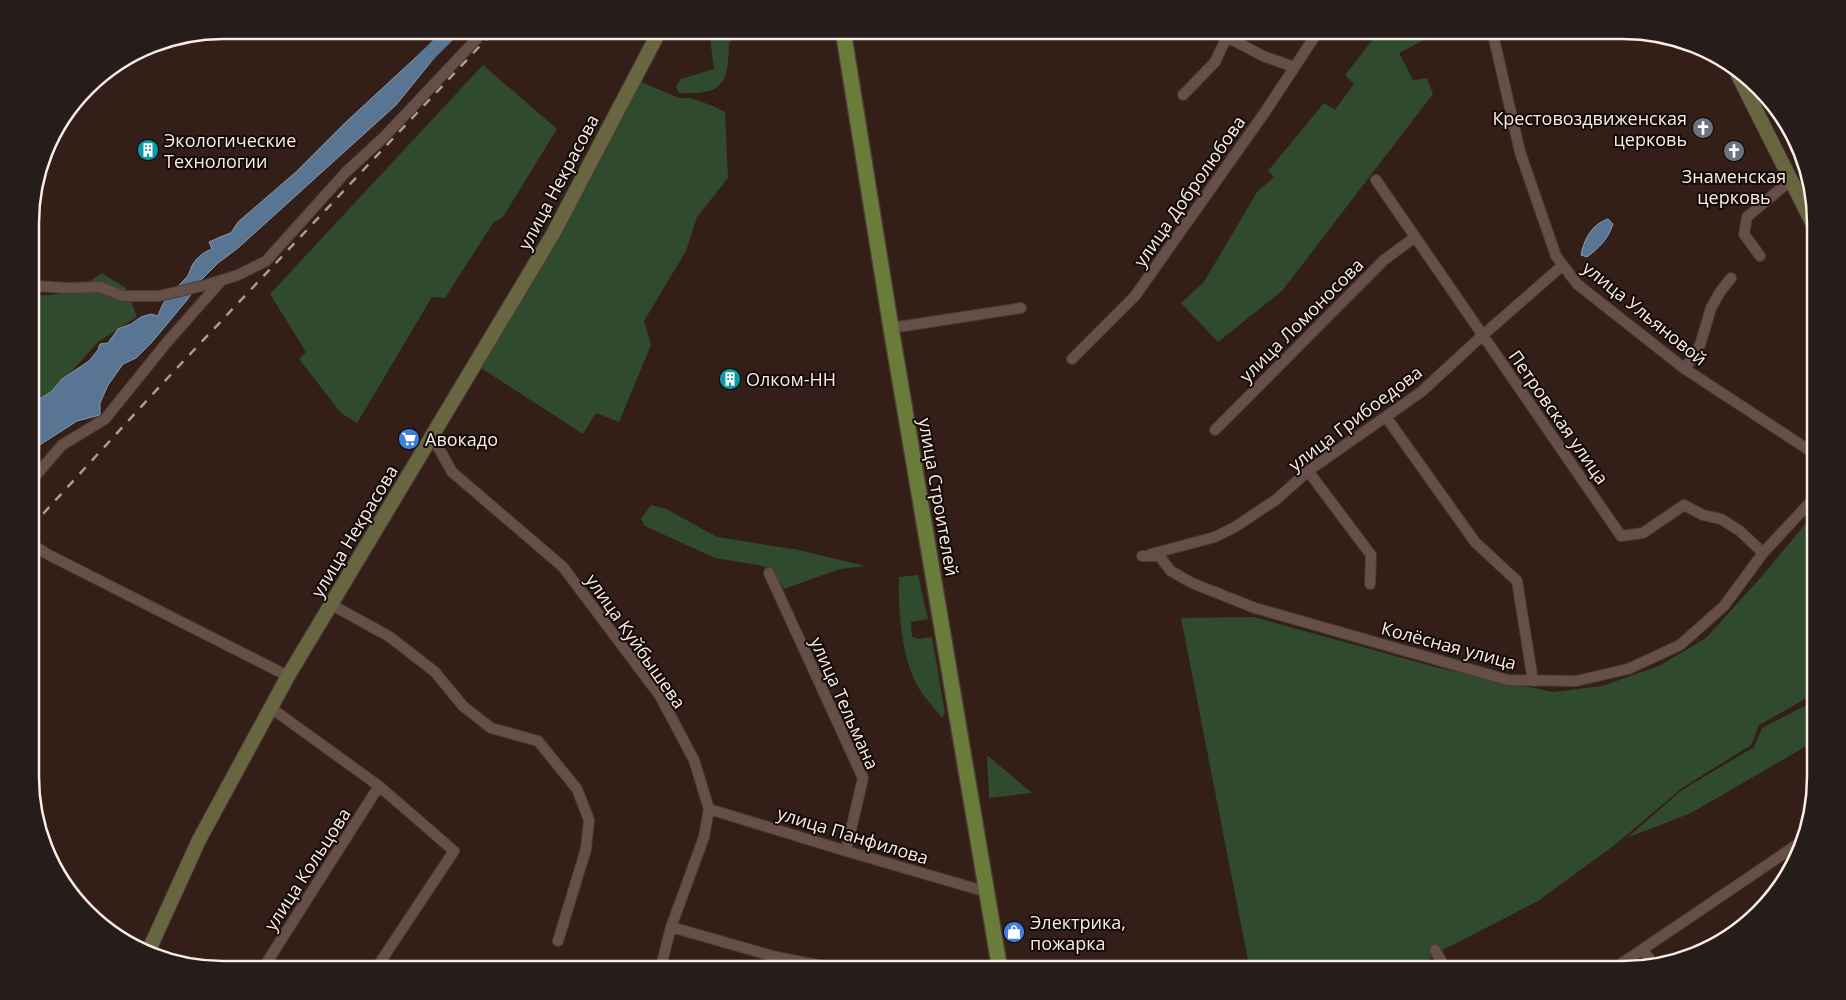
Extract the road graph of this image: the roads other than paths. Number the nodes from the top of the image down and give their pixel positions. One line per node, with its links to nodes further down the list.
1 (477, 39): 18 (street)
2 (655, 39): 27 (street, улица Некрасова)
3 (844, 39): 21 (main road, улица Строителей)
4 (1226, 39): 10 (street)
5 (1236, 39): 8 (street)
6 (1313, 39): 8 (street, улица Добролюбова)
7 (1494, 39): 16 (street, улица Ульяновой)
8 (1294, 67): 23 (street, улица Добролюбова)
9 (1742, 84): 12 (street)
10 (1183, 95)
11 (1376, 180): 14 (street, Петровская улица)
12 (1791, 180): 13 (street); 15 (street)
13 (1807, 212)
14 (1415, 237): 22 (street, Петровская улица); 26 (street, улица Ломоносова)
15 (1760, 256)
16 (1563, 265): 22 (street, улица Грибоедова); 24 (street, улица Ульяновой)
17 (1731, 278): 24 (street)
18 (223, 280): 19 (street); 30 (street)
19 (39, 286)
20 (1021, 308): 21 (street)
21 (891, 328): 45 (main road, улица Строителей)
22 (1483, 334): 25 (street, улица Грибоедова); 33 (street, Петровская улица)
23 (1072, 358)
24 (1685, 369): 28 (street, улица Ульяновой)
25 (1386, 417): 29 (street, улица Грибоедова); 39 (street)
26 (1215, 430)
27 (432, 436): 37 (street, улица Некрасова); 42 (street, улица Куйбышева)
28 (1807, 449)
29 (1308, 471): 34 (street, улица Грибоедова); 36 (street)
30 (39, 472)
31 (1807, 506): 33 (street, Колёсная улица)
32 (39, 549): 38 (street)
33 (1763, 553): 39 (street, Колёсная улица)
34 (1142, 556): 39 (street, Колёсная улица)
35 (769, 573): 44 (street, улица Тельмана)
36 (1370, 584)
37 (332, 605): 38 (street, улица Некрасова); 47 (street)
38 (288, 676): 40 (street, улица Некрасова)
39 (1533, 681)
40 (270, 708): 41 (street); 48 (street, улица Некрасова)
41 (379, 786): 52 (street, улица Кольцова); 53 (street)
42 (709, 809): 44 (street, улица Панфилова); 46 (street, улица Куйбышева)
43 (1793, 848): 50 (street)
44 (846, 851): 45 (street, улица Панфилова)
45 (987, 892): 56 (main road, улица Строителей)
46 (671, 927): 54 (street, улица Куйбышева); 55 (street)
47 (558, 941)
48 (151, 946)
49 (1435, 950): 57 (street)
50 (1643, 950): 51 (street); 58 (street)
51 (1650, 959)
52 (268, 961)
53 (381, 961)
54 (662, 961)
55 (797, 961)
56 (998, 961)
57 (1441, 961)
58 (1626, 961)

